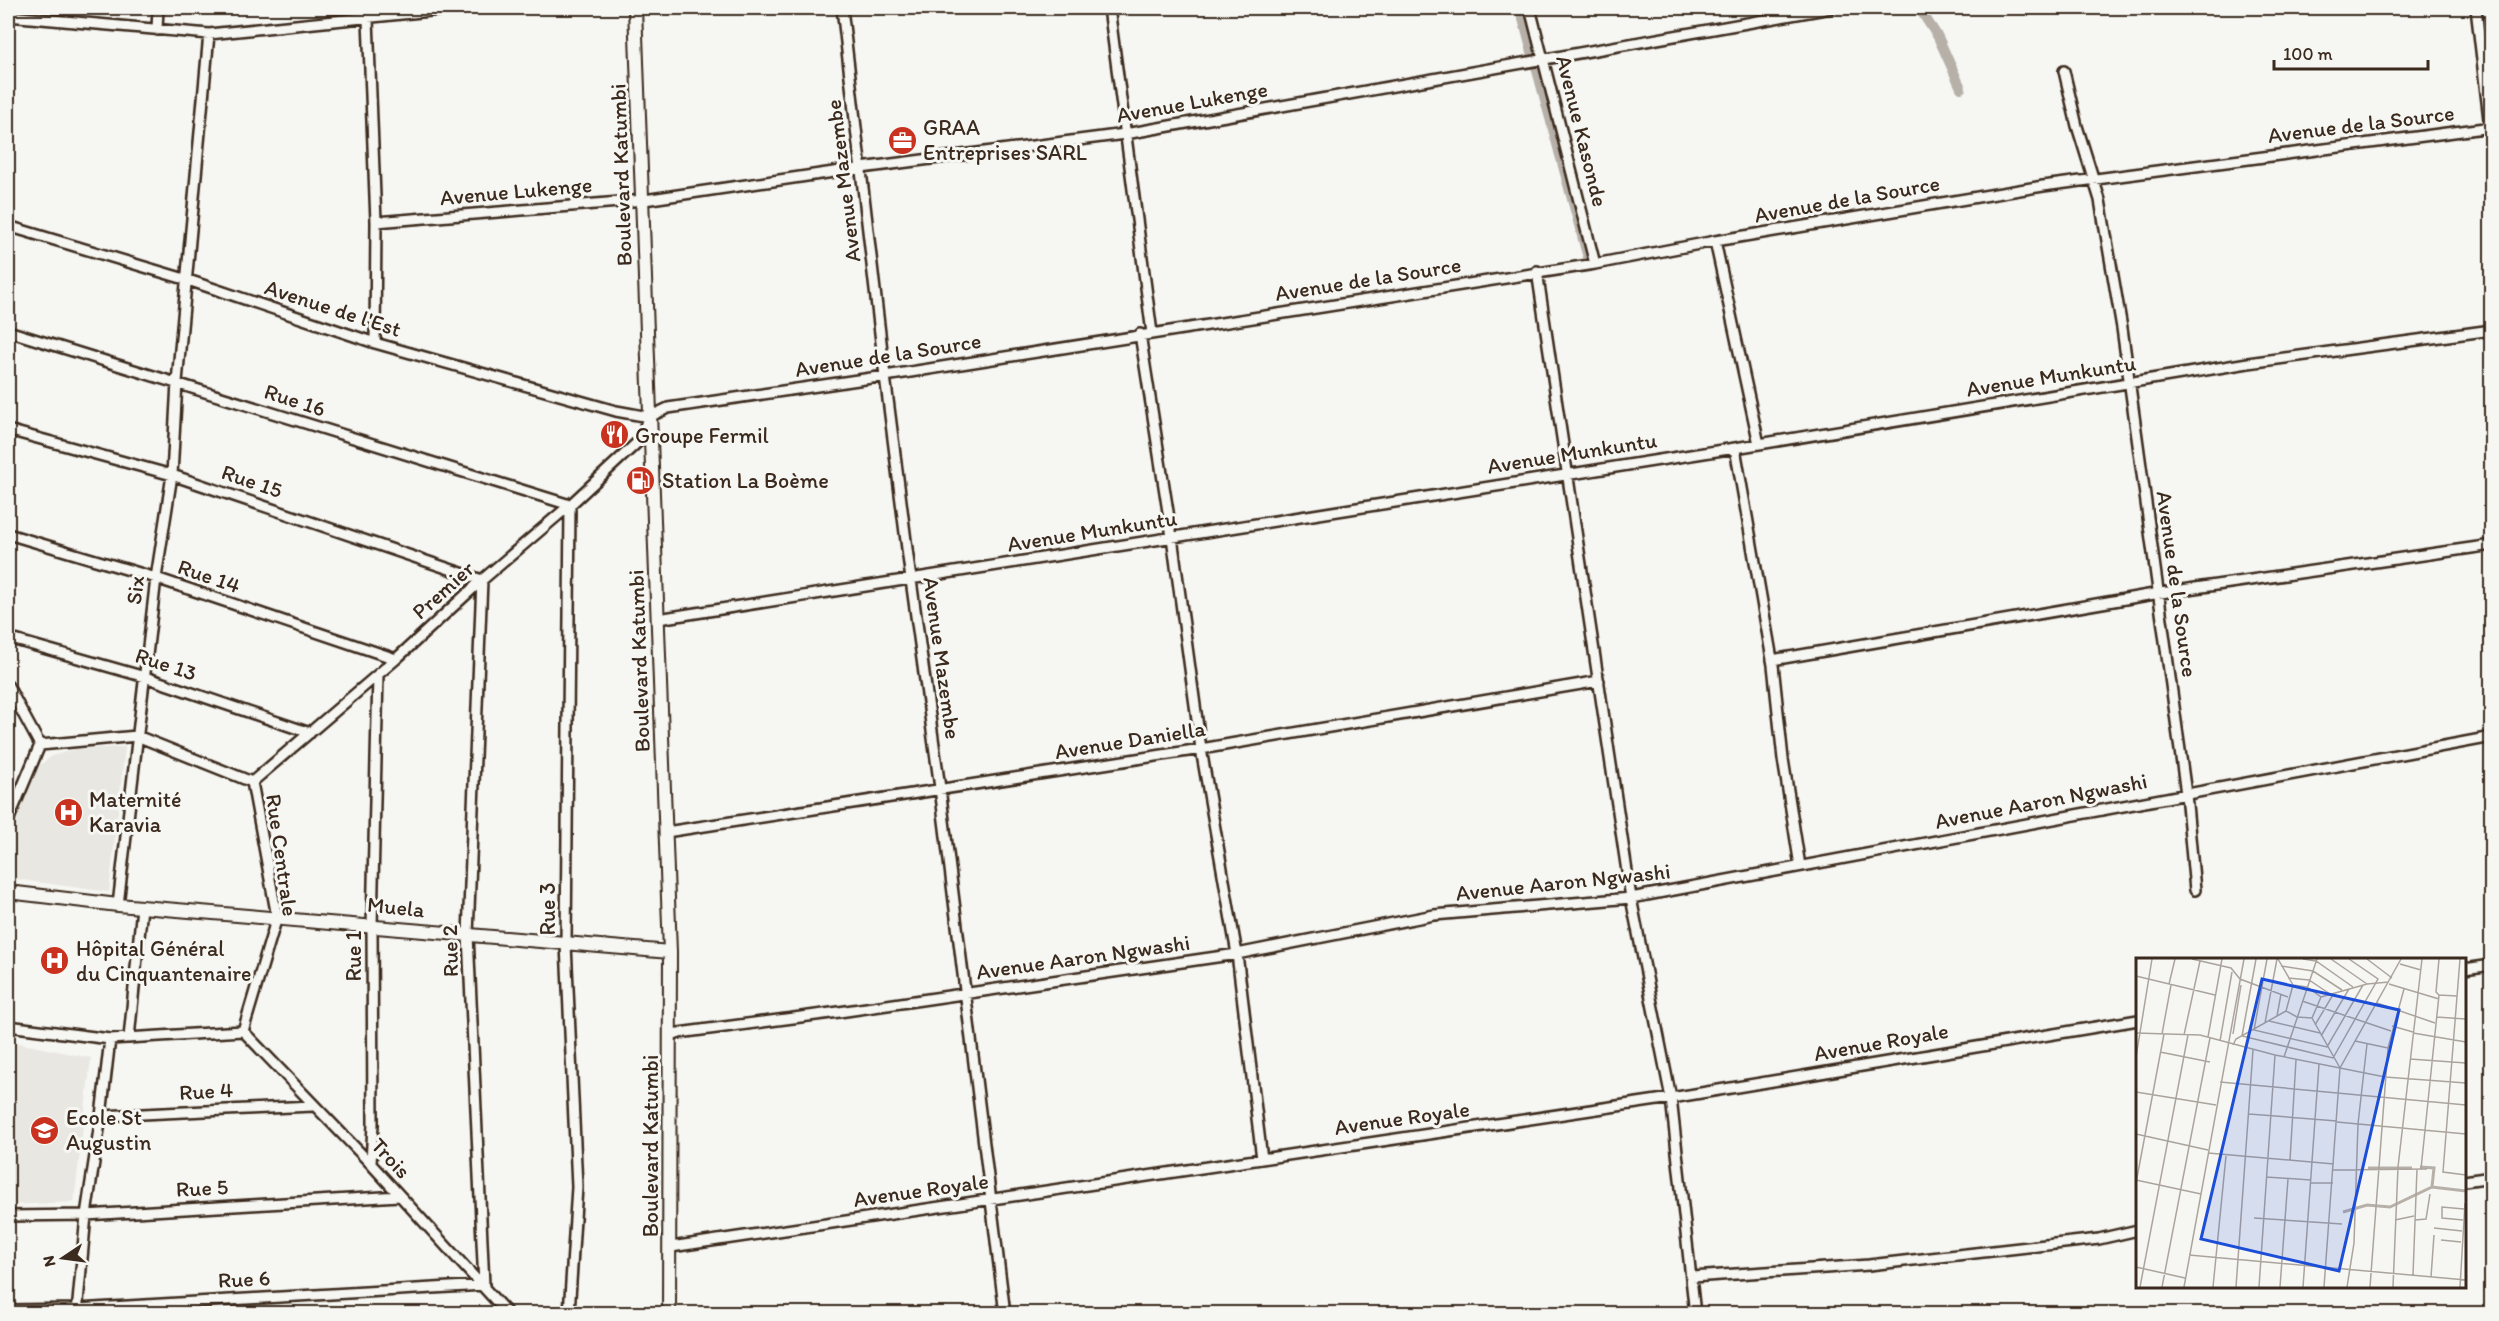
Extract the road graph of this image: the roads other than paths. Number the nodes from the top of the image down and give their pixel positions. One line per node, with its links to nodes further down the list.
1 (158, 8): 11 (street)
2 (460, 8): 10 (street)
3 (635, 8): 20 (street, Boulevard Katumbi)
4 (842, 8): 18 (street, Avenue Mazembe)
5 (1109, 8): 16 (street)
6 (1530, 8): 13 (street, Avenue Kasonde)
7 (1830, 8): 13 (street, Avenue Lukenge)
8 (2476, 8): 15 (street)
9 (8, 16): 11 (street)
10 (368, 19): 12 (street); 21 (street)
11 (157, 30): 12 (street)
12 (209, 34): 26 (street, Six)
13 (1544, 61): 16 (street, Avenue Lukenge); 24 (street, Avenue Kasonde)
14 (2064, 71): 19 (street, Avenue de la Source)
15 (2490, 127): 17 (street); 19 (street, Avenue de la Source)
16 (1125, 134): 18 (street, Avenue Lukenge); 29 (street)
17 (2492, 145)
18 (861, 168): 20 (street, Avenue Lukenge); 32 (street, Avenue Mazembe)
19 (2094, 179): 23 (street, Avenue de la Source); 34 (street, Avenue de la Source)
20 (644, 200): 21 (street, Avenue Lukenge); 35 (street, Boulevard Katumbi)
21 (376, 222): 31 (street)
22 (8, 226): 26 (street, Avenue de l'Est)
23 (1714, 241): 24 (street, Avenue de la Source); 37 (street)
24 (1595, 264): 25 (street, Avenue de la Source)
25 (1537, 272): 29 (street, Avenue de la Source); 39 (street)
26 (188, 280): 31 (street, Avenue de l'Est); 33 (street, Six)
27 (2492, 330): 34 (street, Avenue Munkuntu)
28 (8, 331): 33 (street, Rue 16)
29 (1152, 333): 30 (street, Avenue de la Source)
30 (1140, 334): 32 (street, Avenue de la Source); 43 (street)
31 (375, 343): 35 (street, Avenue de l'Est)
32 (885, 376): 35 (street, Avenue de la Source); 47 (street, Avenue Mazembe)
33 (177, 382): 40 (street, Six); 41 (street, Rue 16)
34 (2130, 382): 37 (street, Avenue Munkuntu); 48 (street, Avenue de la Source)
35 (649, 417): 41 (street, Premier); 49 (street, Boulevard Katumbi)
36 (8, 430): 40 (street, Rue 15)
37 (1760, 444): 38 (street, Avenue Munkuntu)
38 (1735, 448): 39 (street, Avenue Munkuntu); 52 (street)
39 (1568, 473): 43 (street, Avenue Munkuntu); 55 (street)
40 (172, 474): 45 (street, Six); 46 (street, Rue 15)
41 (570, 505): 46 (street, Premier); 76 (street, Rue 3)
42 (8, 534): 45 (street, Rue 14)
43 (1172, 537): 47 (street, Avenue Munkuntu); 61 (street)
44 (2492, 545): 48 (street)
45 (156, 578): 51 (street, Rue 14); 54 (street, Six)
46 (482, 580): 51 (street, Premier); 75 (street, Rue 2)
47 (911, 580): 49 (street, Avenue Munkuntu); 63 (street, Avenue Mazembe)
48 (2158, 594): 52 (street); 64 (street, Avenue de la Source)
49 (658, 619): 66 (street, Boulevard Katumbi)
50 (8, 638): 54 (street, Rue 13)
51 (396, 659): 53 (street, Premier)
52 (1772, 660): 67 (street)
53 (378, 675): 57 (street, Premier); 74 (street, Rue 1)
54 (145, 676): 57 (street, Rue 13); 58 (street, Six)
55 (1599, 681): 61 (street, Avenue Daniella); 70 (street)
56 (8, 687): 60 (street)
57 (310, 733): 62 (street, Premier)
58 (137, 736): 60 (street, Rue Centrale); 62 (street, Rue Centrale); 71 (street, Six)
59 (2492, 737): 64 (street, Avenue Aaron Ngwashi)
60 (40, 746): 65 (street)
61 (1201, 749): 63 (street, Avenue Daniella); 78 (street)
62 (252, 782): 73 (street, Rue Centrale)
63 (940, 788): 66 (street, Avenue Daniella); 81 (street, Avenue Mazembe)
64 (2186, 794): 67 (street, Avenue Aaron Ngwashi); 68 (street, Avenue de la Source)
65 (8, 821)
66 (666, 832): 77 (street, Boulevard Katumbi)
67 (1800, 866): 70 (street, Avenue Aaron Ngwashi)
68 (2195, 890)
69 (8, 892): 71 (street, Muela)
70 (1631, 898): 78 (street, Avenue Aaron Ngwashi); 88 (street)
71 (118, 905): 72 (street, Muela)
72 (142, 907): 73 (street, Muela); 86 (street)
73 (277, 917): 74 (street, Muela); 84 (street, Rue Centrale)
74 (372, 926): 75 (street, Muela); 92 (street, Rue 1)
75 (468, 935): 76 (street, Muela); 102 (street, Rue 2)
76 (566, 944): 77 (street, Muela); 106 (street, Rue 3)
77 (670, 952): 85 (street, Boulevard Katumbi)
78 (1237, 954): 81 (street, Avenue Aaron Ngwashi); 91 (street)
79 (2492, 965): 80 (street)
80 (2466, 969)
81 (966, 993): 85 (street, Avenue Aaron Ngwashi); 96 (street, Avenue Mazembe)
82 (2136, 1020): 88 (street, Avenue Royale)
83 (8, 1026): 87 (street)
84 (243, 1031): 86 (street); 89 (street, Trois)
85 (671, 1034): 100 (street, Boulevard Katumbi)
86 (129, 1038): 87 (street)
87 (110, 1039): 90 (street)
88 (1671, 1098): 91 (street, Avenue Royale); 101 (street)
89 (313, 1106): 90 (street, Rue 4); 92 (street, Trois)
90 (101, 1116): 97 (street)
91 (1262, 1158): 96 (street, Avenue Royale)
92 (371, 1164): 95 (street, Trois)
93 (2492, 1177): 94 (street)
94 (2466, 1181)
95 (399, 1196): 97 (street, Rue 5); 102 (street, Trois)
96 (992, 1200): 100 (street, Avenue Royale); 108 (street, Avenue Mazembe)
97 (86, 1215): 98 (street, Rue 5); 104 (street)
98 (8, 1216)
99 (2136, 1230): 101 (street)
100 (671, 1247): 107 (street, Boulevard Katumbi)
101 (1692, 1277): 109 (street)
102 (484, 1285): 104 (street, Rue 6); 105 (street, Trois)
103 (8, 1310): 104 (street, Rue 6)
104 (77, 1311)
105 (508, 1314)
106 (569, 1314)
107 (669, 1314)
108 (1005, 1314)
109 (1695, 1314)

